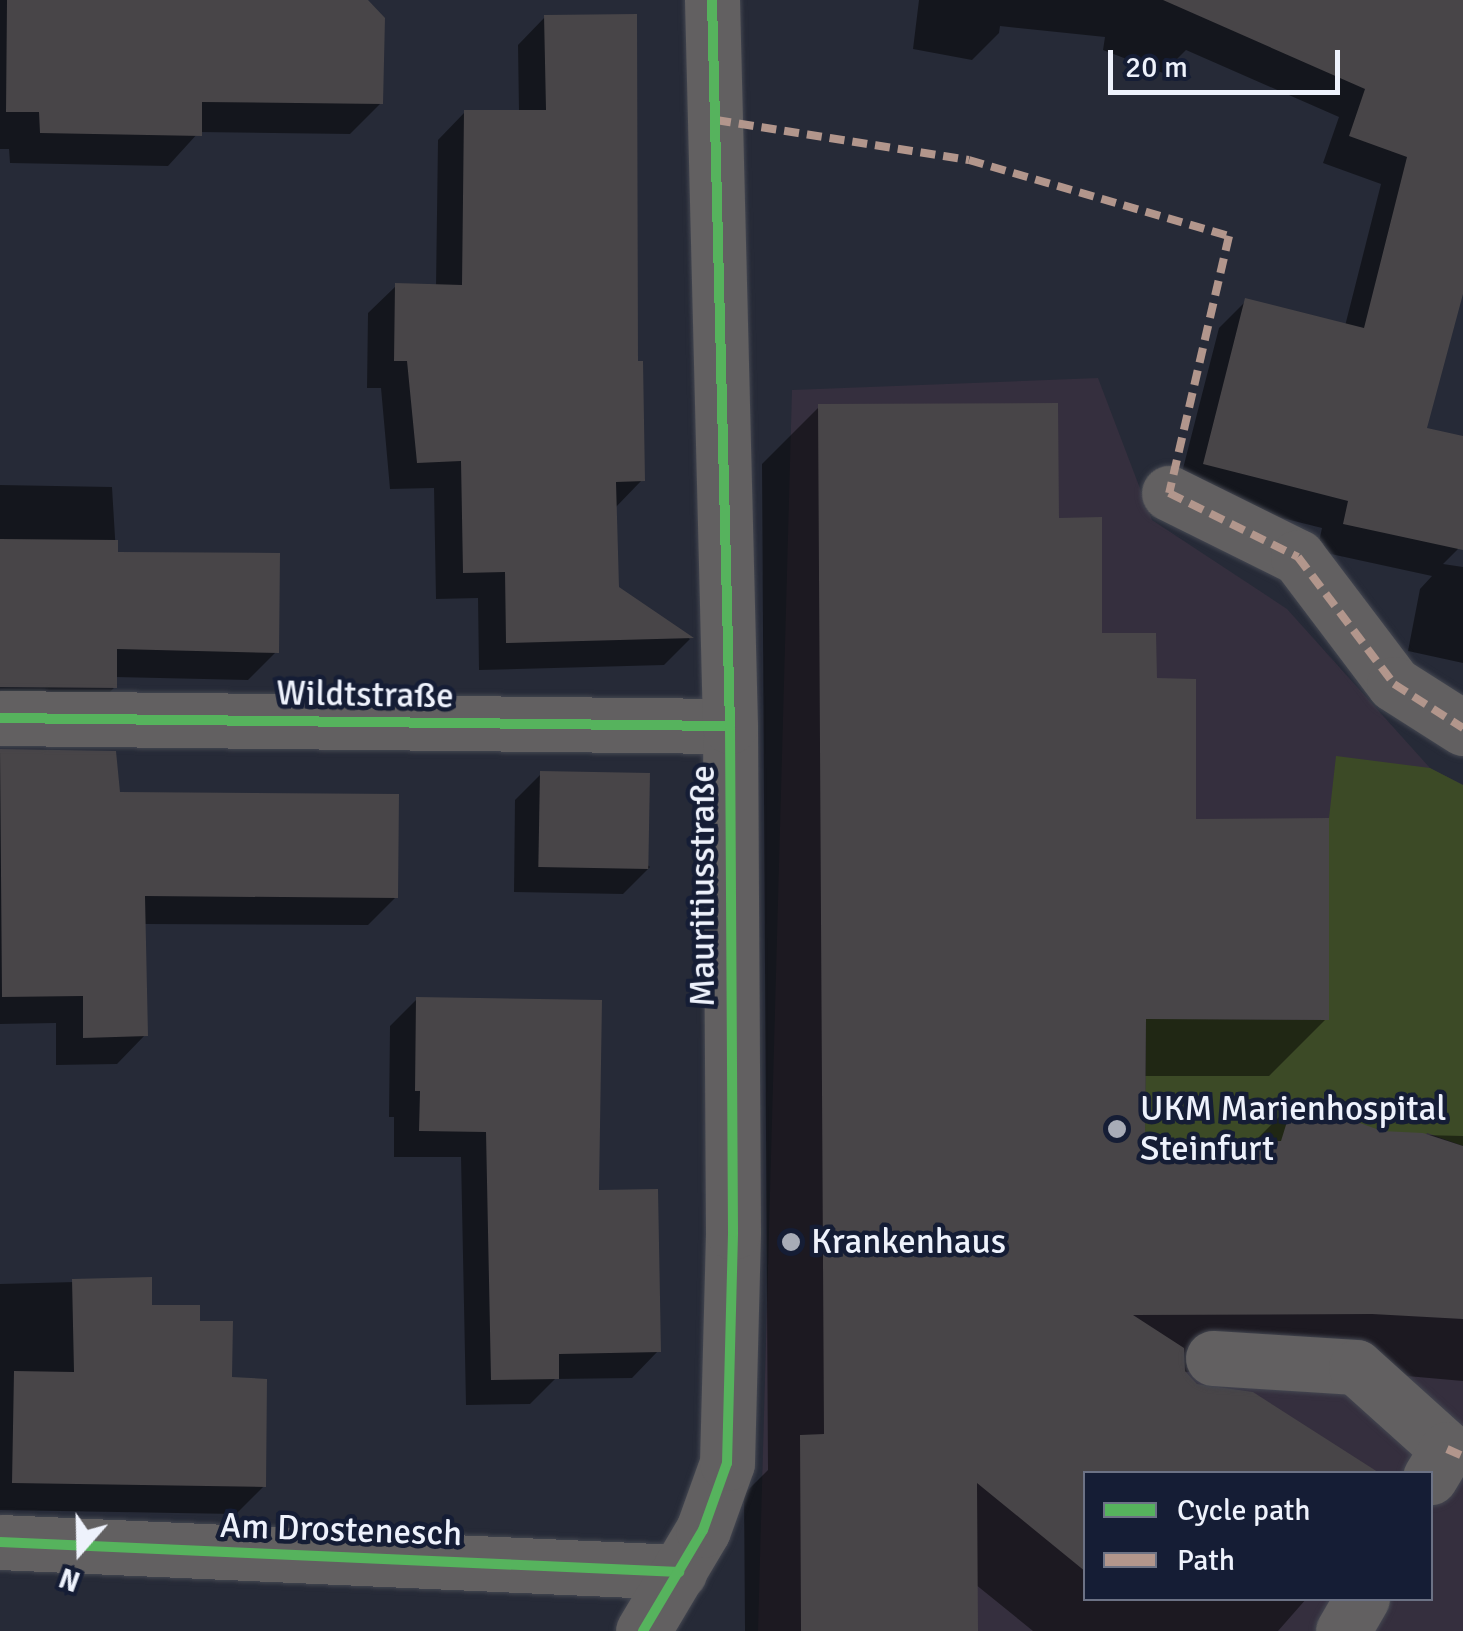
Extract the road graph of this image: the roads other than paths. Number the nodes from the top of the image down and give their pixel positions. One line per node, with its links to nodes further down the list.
1 (712, 0): 6 (street, Mauritiusstraße)
2 (1169, 493): 4 (street)
3 (1339, 677): 4 (street)
4 (1394, 684): 7 (street)
5 (0, 718): 6 (street, Wildtstraße)
6 (730, 726): 11 (street, Mauritiusstraße)
7 (1463, 728)
8 (1214, 1358): 9 (street)
9 (1433, 1473)
10 (0, 1542): 11 (street, Am Drostenesch)
11 (679, 1572): 13 (street, Mauritiusstraße)
12 (1360, 1601): 14 (street)
13 (642, 1631)
14 (1343, 1631)

